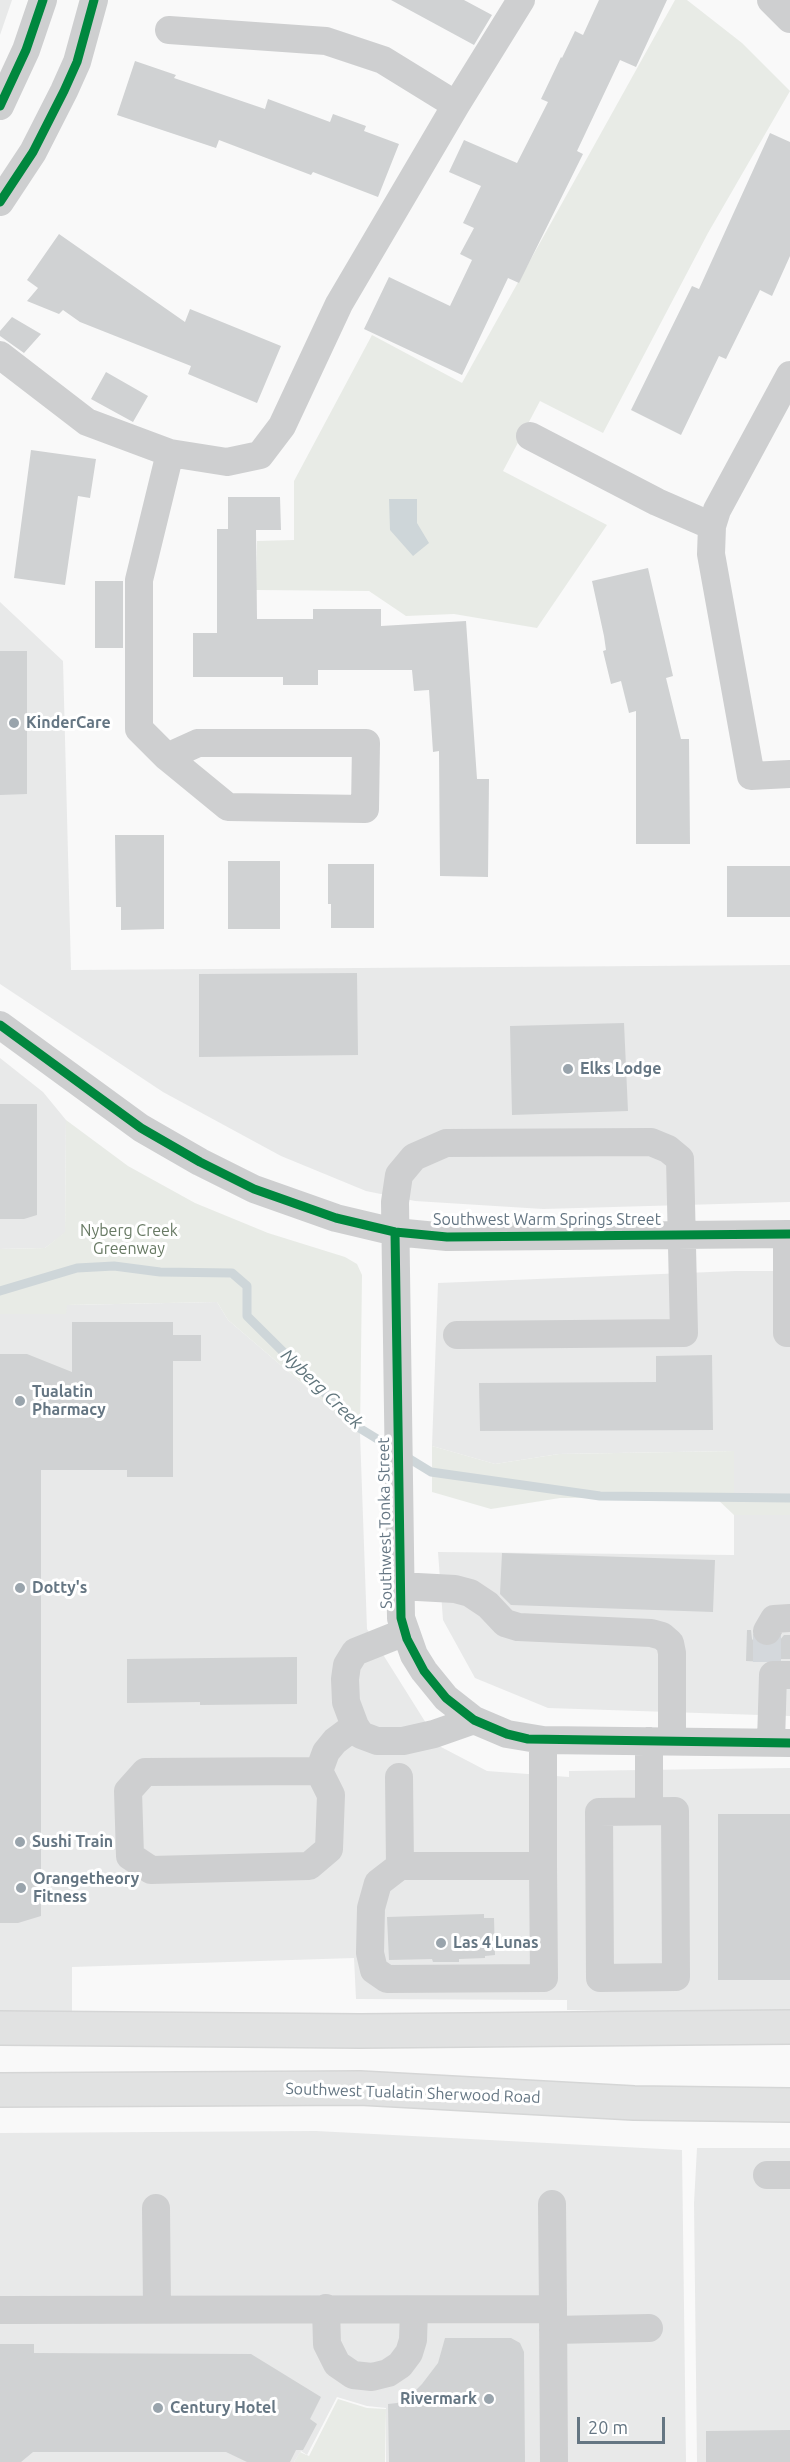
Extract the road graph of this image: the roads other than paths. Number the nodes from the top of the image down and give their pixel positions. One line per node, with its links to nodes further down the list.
1 (43, 0): 8 (street)
2 (94, 0): 9 (street)
3 (521, 0): 7 (street)
4 (771, 0): 5 (street)
5 (790, 19)
6 (169, 30): 7 (street)
7 (456, 105): 13 (street)
8 (0, 106)
9 (0, 202)
10 (0, 355): 13 (street)
11 (790, 375): 14 (street)
12 (530, 436): 14 (street)
13 (170, 453): 15 (street)
14 (711, 526): 16 (street)
15 (167, 757): 15 (street)
16 (790, 774)
17 (0, 1025): 18 (street, Southwest Warm Springs Street)
18 (395, 1232): 20 (street, Southwest Warm Springs Street); 20 (street, Southwest Tonka Street); 23 (street, Southwest Tonka Street)
19 (788, 1234): 20 (street, Southwest Warm Springs Street); 21 (street)
20 (682, 1236): 22 (street)
21 (790, 1333)
22 (457, 1335)
23 (399, 1586): 24 (street, Southwest Tonka Street); 29 (street)
24 (405, 1632): 26 (street, Southwest Tonka Street); 27 (street)
25 (777, 1671): 30 (street)
26 (474, 1720): 27 (street); 28 (street, Southwest Tonka Street)
27 (355, 1726): 31 (street)
28 (543, 1740): 29 (street, Southwest Tonka Street); 35 (street)
29 (661, 1741): 30 (street, Southwest Tonka Street); 33 (street)
30 (781, 1742)
31 (319, 1771): 31 (street)
32 (399, 1777): 34 (street)
33 (649, 1811): 33 (street)
34 (400, 1866): 35 (street); 35 (street)
35 (543, 1866)
36 (790, 2027): 37 (highway)
37 (0, 2028)
38 (0, 2090): 39 (highway, Southwest Tualatin Sherwood Road)
39 (790, 2105)
40 (552, 2204): 46 (street)
41 (156, 2208): 43 (street)
42 (326, 2308): 43 (street); 45 (street); 45 (street)
43 (158, 2309): 44 (street)
44 (0, 2310)
45 (414, 2310): 46 (street)
46 (553, 2319): 47 (street); 48 (street)
47 (649, 2328)
48 (554, 2462)

